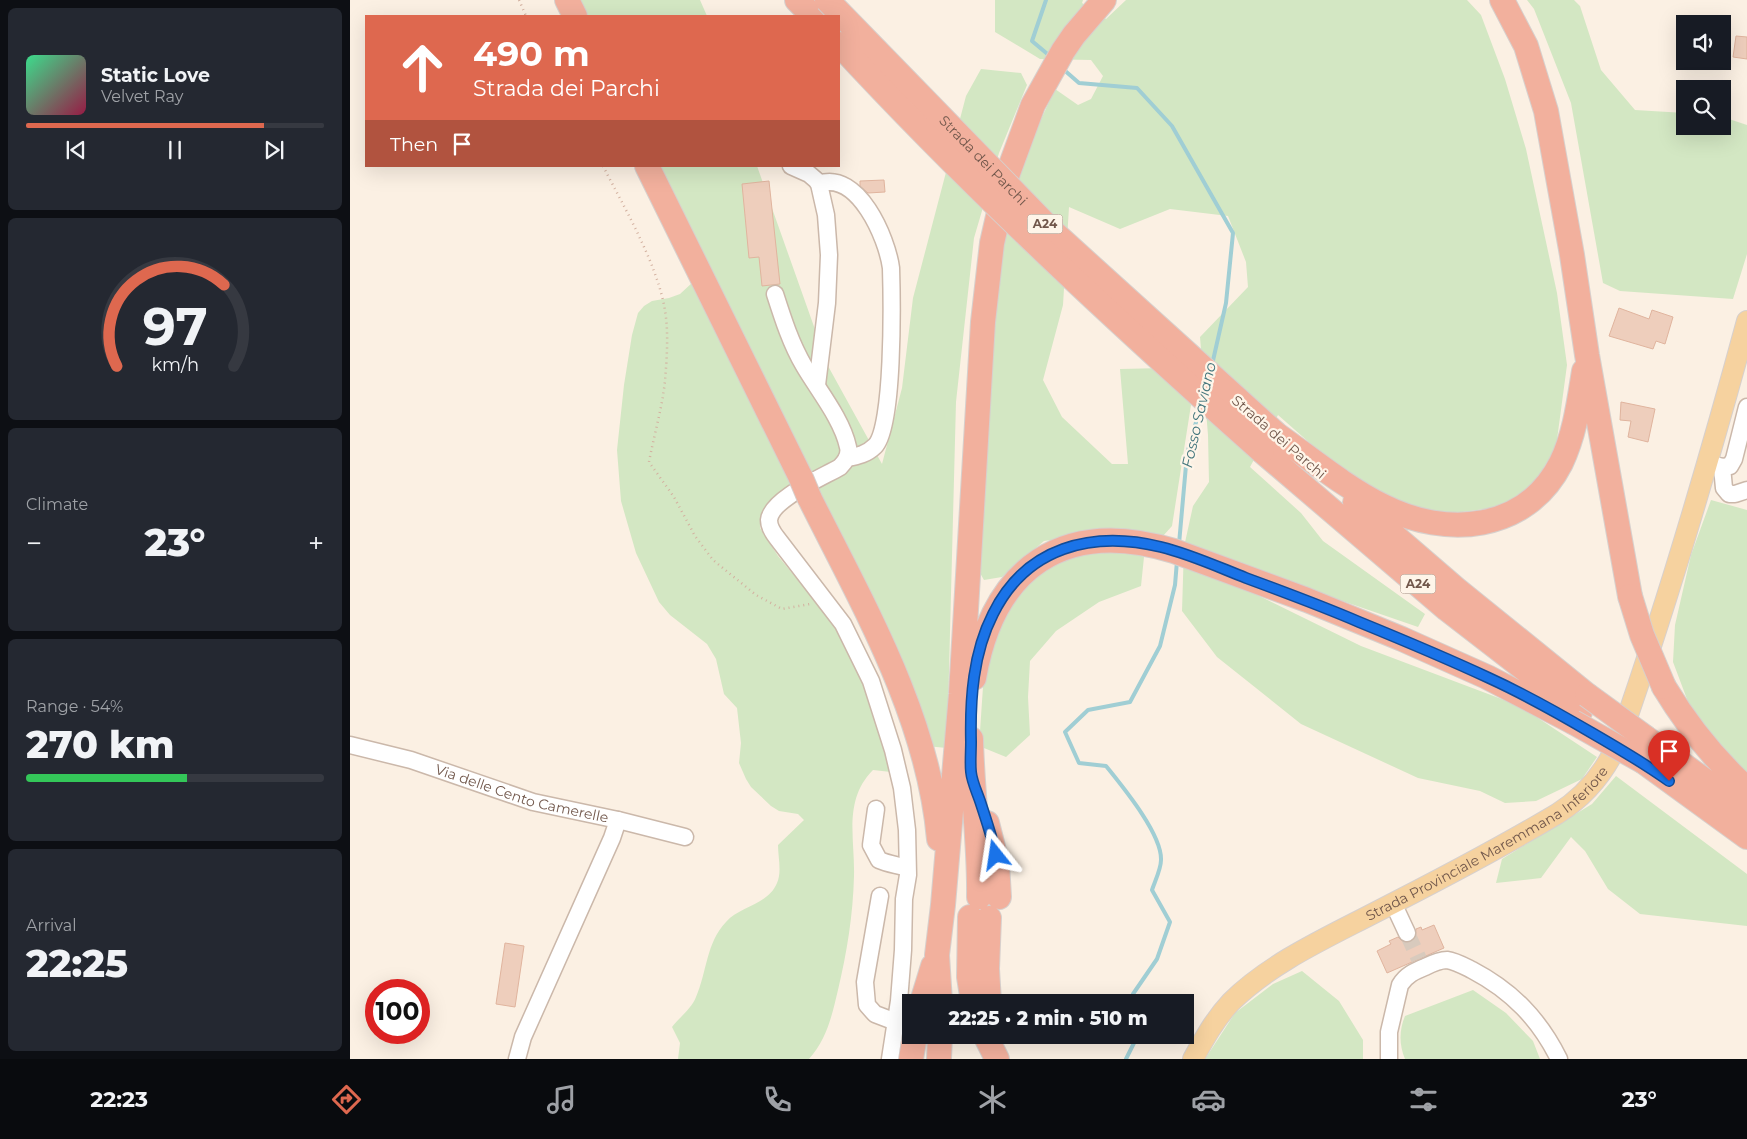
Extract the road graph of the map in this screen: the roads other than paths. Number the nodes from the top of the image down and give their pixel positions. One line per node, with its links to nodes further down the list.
1 (567, 0): 6 (highway)
2 (798, 0): 7 (highway)
3 (827, 0): 17 (highway, Strada dei Parchi / A24, bridge)
4 (1502, 0): 14 (highway)
5 (1100, 5): 21 (highway)
6 (574, 15)
7 (812, 15)
8 (840, 45): 17 (highway, Strada dei Parchi / A24, bridge)
9 (647, 167): 34 (highway)
10 (793, 167): 11 (street)
11 (820, 184): 15 (street); 18 (street)
12 (775, 294): 15 (street)
13 (1747, 321): 19 (main road, Strada Provinciale Maremmana Inferiore)
14 (1587, 355): 17 (highway); 25 (highway, bridge)
15 (817, 385): 18 (street)
16 (1747, 407): 19 (street)
17 (1269, 443): 22 (highway, Strada dei Parchi / A24)
18 (847, 458): 31 (street)
19 (1715, 465): 20 (street); 33 (main road, Strada Provinciale Maremmana Inferiore)
20 (1747, 490)
21 (961, 694): 24 (highway); 34 (highway)
22 (1580, 710): 24 (highway); 27 (highway, Strada dei Parchi / A24, bridge); 30 (highway, Strada dei Parchi / A24, bridge)
23 (350, 744): 28 (street, Via delle Cento Camerelle)
24 (971, 773): 35 (highway); 35 (highway)
25 (1747, 789)
26 (876, 809): 31 (street)
27 (1747, 811)
28 (618, 820): 29 (street); 53 (street, Via delle Cento Camerelle)
29 (685, 837)
30 (1747, 837)
31 (908, 868): 38 (street)
32 (880, 896): 45 (street)
33 (1393, 903): 36 (street); 58 (main road, Strada Provinciale Maremmana Inferiore)
34 (943, 905): 37 (highway)
35 (984, 907): 41 (highway); 42 (highway); 43 (highway); 44 (highway)
36 (1407, 933)
37 (937, 955): 39 (highway); 40 (highway)
38 (904, 994)
39 (925, 994)
40 (939, 994)
41 (972, 994)
42 (981, 994)
43 (989, 994)
44 (997, 994)
45 (902, 1027)
46 (902, 1034): 54 (street)
47 (908, 1044): 55 (highway)
48 (940, 1044): 56 (highway)
49 (990, 1044): 57 (highway)
50 (993, 1044): 57 (highway)
51 (996, 1044): 57 (highway)
52 (999, 1044): 57 (highway)
53 (517, 1059)
54 (890, 1059)
55 (911, 1059)
56 (939, 1059)
57 (998, 1059)
58 (1193, 1059)
59 (1389, 1059): 60 (street)
60 (1559, 1059)

